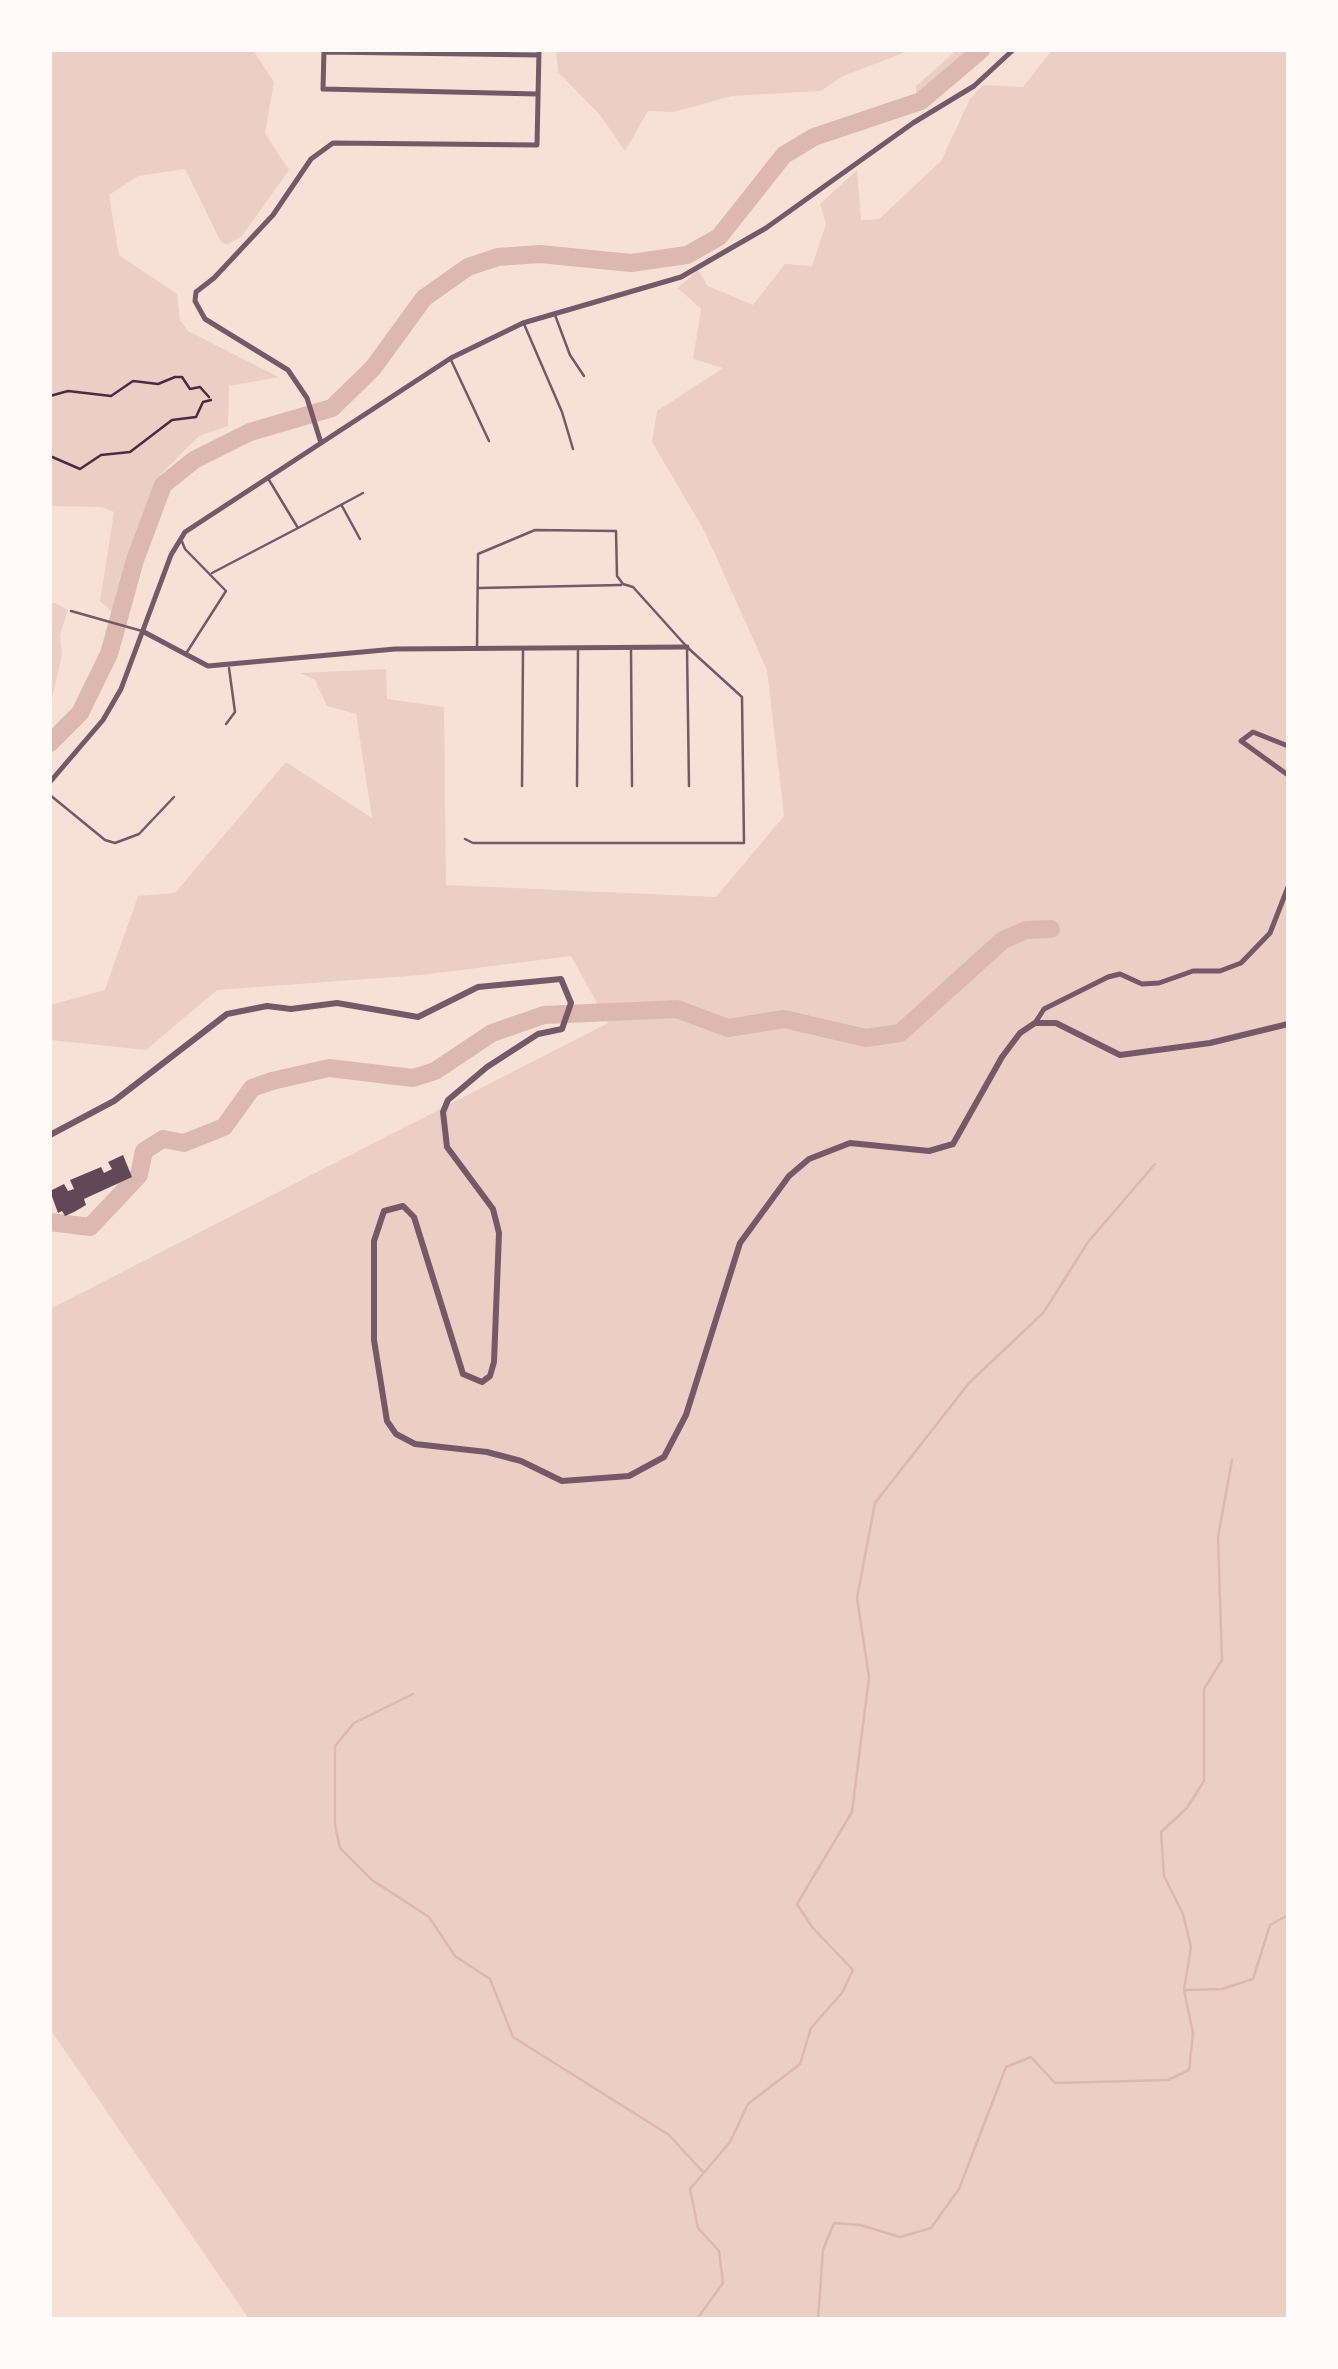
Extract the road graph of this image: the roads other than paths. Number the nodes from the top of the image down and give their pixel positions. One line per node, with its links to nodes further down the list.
1 (1013, 50): 5 (street)
2 (324, 51): 3 (street); 4 (street)
3 (539, 53): 4 (street)
4 (537, 94): 10 (street)
5 (554, 313): 6 (street); 8 (lane)
6 (523, 323): 7 (street); 11 (lane)
7 (451, 358): 9 (lane); 10 (street)
8 (584, 376)
9 (488, 441)
10 (321, 443): 12 (street)
11 (573, 448)
12 (268, 478): 15 (lane); 16 (street)
13 (363, 493): 14 (lane)
14 (341, 505): 15 (lane); 17 (lane)
15 (298, 528): 18 (lane)
16 (181, 537): 18 (lane); 22 (street)
17 (360, 540)
18 (211, 574): 28 (lane)
19 (622, 584): 20 (lane); 20 (lane); 24 (lane)
20 (478, 588): 27 (lane)
21 (71, 611): 22 (lane)
22 (144, 632): 28 (street); 33 (street)
23 (631, 647): 24 (street); 26 (street); 36 (lane)
24 (687, 647): 37 (lane); 40 (lane)
25 (523, 648): 26 (street); 27 (street); 34 (lane)
26 (578, 648): 35 (lane)
27 (477, 649): 29 (street)
28 (185, 656): 29 (street)
29 (229, 666): 30 (lane)
30 (226, 724)
31 (1288, 746): 32 (street)
32 (1288, 775)
33 (50, 782)
34 (522, 786)
35 (576, 786)
36 (632, 786)
37 (689, 786)
38 (50, 795): 39 (lane)
39 (174, 797)
40 (465, 838)
41 (1288, 886): 42 (street)
42 (1035, 1024): 43 (street); 44 (street)
43 (1288, 1024)
44 (50, 1135)

